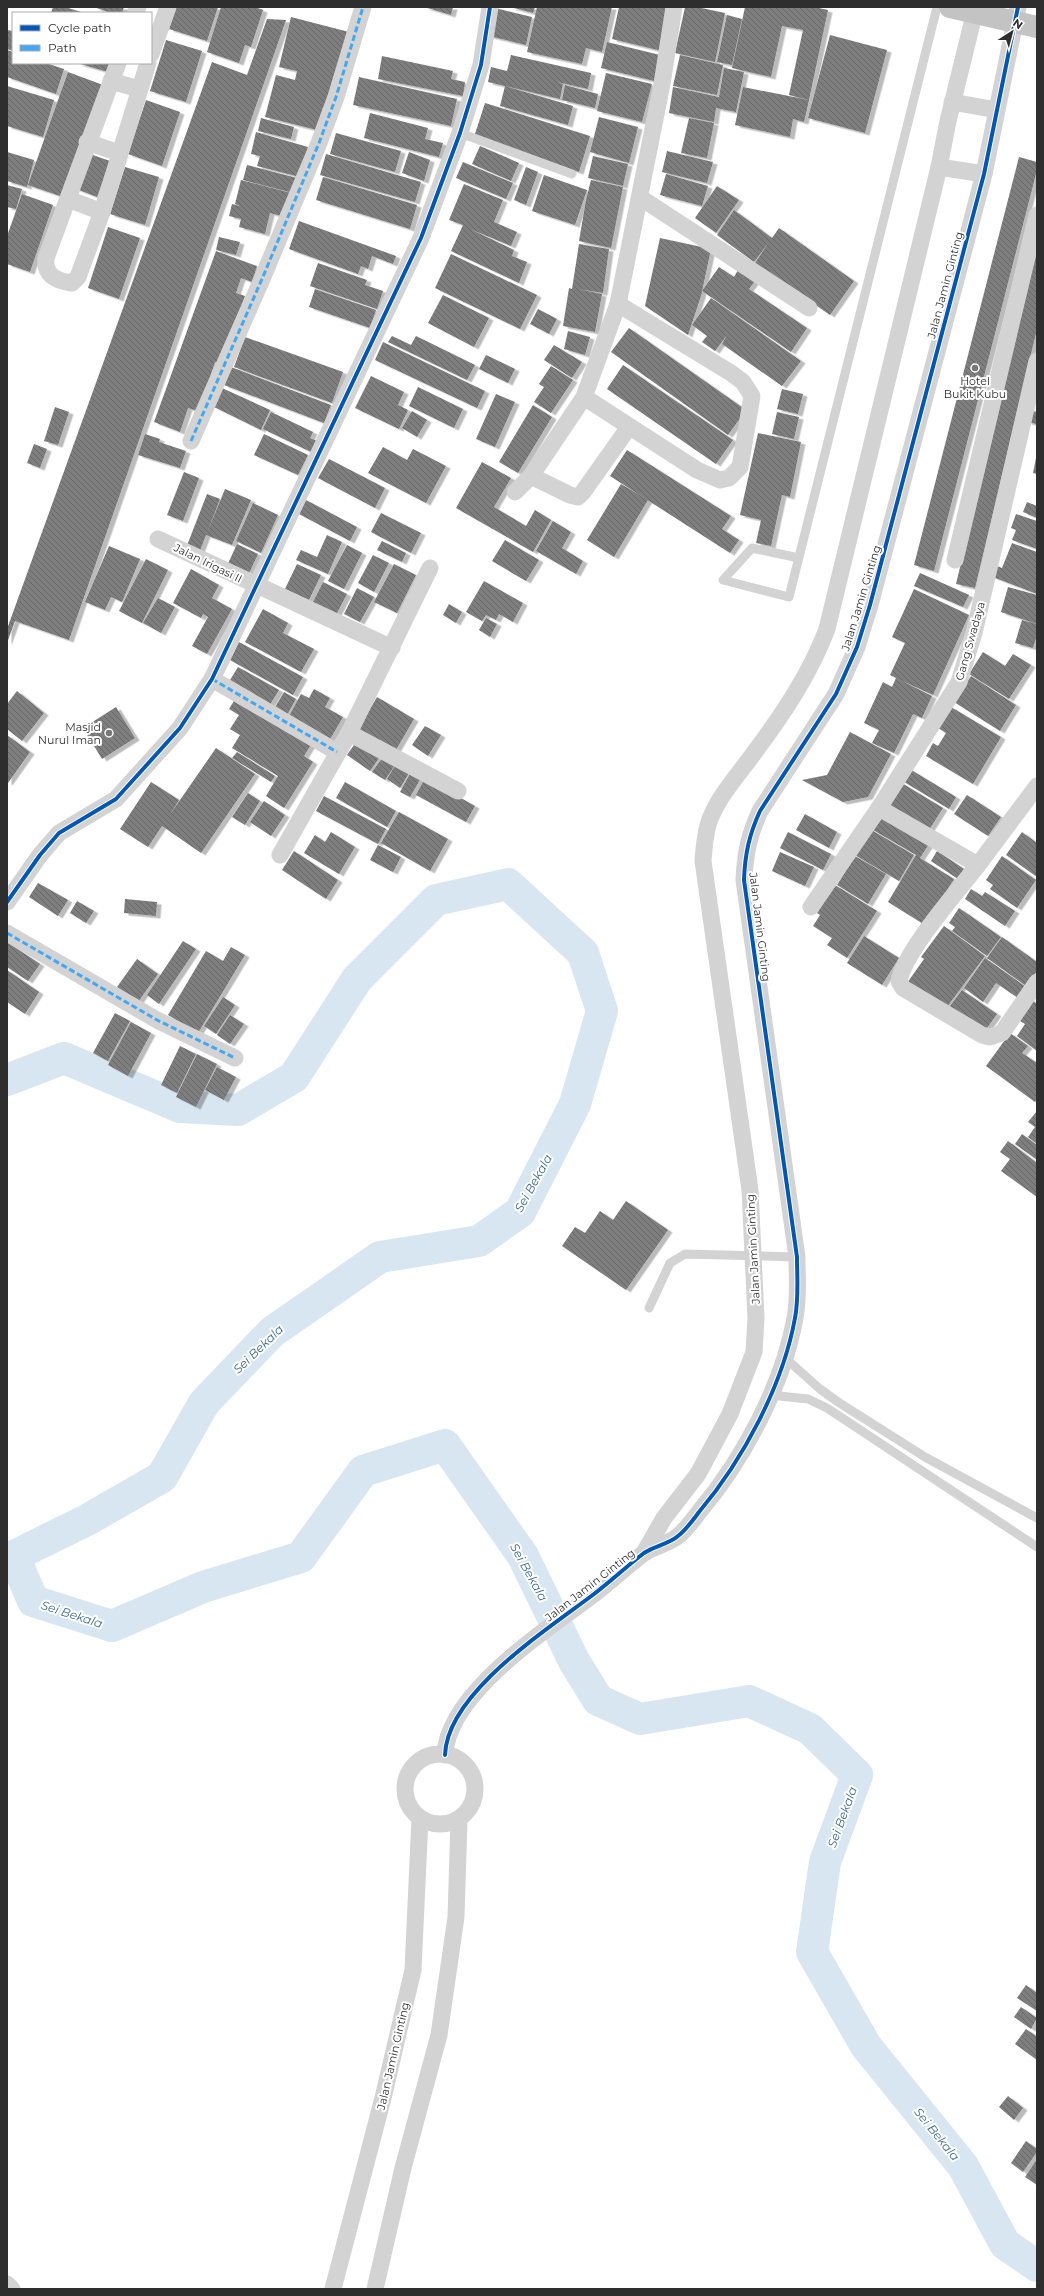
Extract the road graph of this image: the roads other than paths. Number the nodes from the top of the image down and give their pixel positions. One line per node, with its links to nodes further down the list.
1 (168, 7): 10 (street)
2 (363, 7): 33 (street)
3 (490, 7): 18 (street)
4 (674, 7): 24 (street)
5 (937, 7): 37 (lane)
6 (950, 7): 7 (highway)
7 (976, 9): 8 (highway); 16 (street, Jalan Jamin Ginting)
8 (1017, 14): 9 (highway); 17 (street, Jalan Jamin Ginting)
9 (1037, 27)
10 (155, 30): 11 (street)
11 (152, 48)
12 (118, 64): 14 (street)
13 (148, 64): 15 (street)
14 (112, 81): 15 (street); 19 (street)
15 (139, 89): 20 (street)
16 (952, 102): 17 (street); 21 (street, Jalan Jamin Ginting)
17 (997, 110): 23 (street, Jalan Jamin Ginting)
18 (460, 133): 22 (lane); 40 (street)
19 (87, 142): 20 (street); 25 (street)
20 (119, 153): 26 (street)
21 (939, 167): 23 (street); 55 (street, Jalan Jamin Ginting)
22 (572, 174)
23 (984, 174): 56 (street, Jalan Jamin Ginting)
24 (641, 198): 28 (street); 29 (street)
25 (68, 199): 26 (street); 26 (street)
26 (102, 212)
27 (1037, 215): 38 (street)
28 (618, 304): 31 (street); 32 (street)
29 (809, 308)
30 (1037, 361): 47 (street, Gang Swadaya)
31 (584, 397): 32 (street); 34 (street)
32 (629, 427): 34 (street)
33 (191, 440)
34 (531, 476): 35 (street)
35 (515, 492)
36 (158, 539): 40 (street, Jalan Irigasi II)
37 (799, 558): 37 (lane)
38 (955, 560)
39 (430, 568): 41 (street)
40 (258, 587): 41 (street, Jalan Irigasi II); 42 (street)
41 (392, 648): 43 (street)
42 (212, 679): 44 (street); 50 (street)
43 (349, 734): 44 (street); 46 (street)
44 (337, 752): 48 (street)
45 (1037, 786): 49 (street)
46 (458, 791)
47 (879, 808): 49 (street); 51 (street, Gang Swadaya)
48 (280, 855)
49 (978, 865): 53 (street)
50 (7, 902)
51 (811, 907)
52 (7, 933): 54 (street)
53 (1037, 982)
54 (235, 1058)
55 (754, 1256): 56 (lane); 57 (lane); 64 (street, Jalan Jamin Ginting)
56 (797, 1256): 58 (street, Jalan Jamin Ginting)
57 (649, 1308)
58 (784, 1357): 59 (street, Jalan Jamin Ginting); 60 (lane)
59 (770, 1395): 61 (lane); 64 (street, Jalan Jamin Ginting)
60 (925, 1457): 61 (lane); 62 (lane)
61 (918, 1468): 63 (lane)
62 (1037, 1518)
63 (1037, 1547)
64 (644, 1553): 65 (street, Jalan Jamin Ginting)
65 (445, 1754): 66 (street); 67 (street)
66 (420, 1818): 67 (street); 70 (street, Jalan Jamin Ginting)
67 (459, 1820): 71 (street)
68 (7, 2284): 69 (street)
69 (12, 2289)
70 (333, 2289)
71 (375, 2289)

